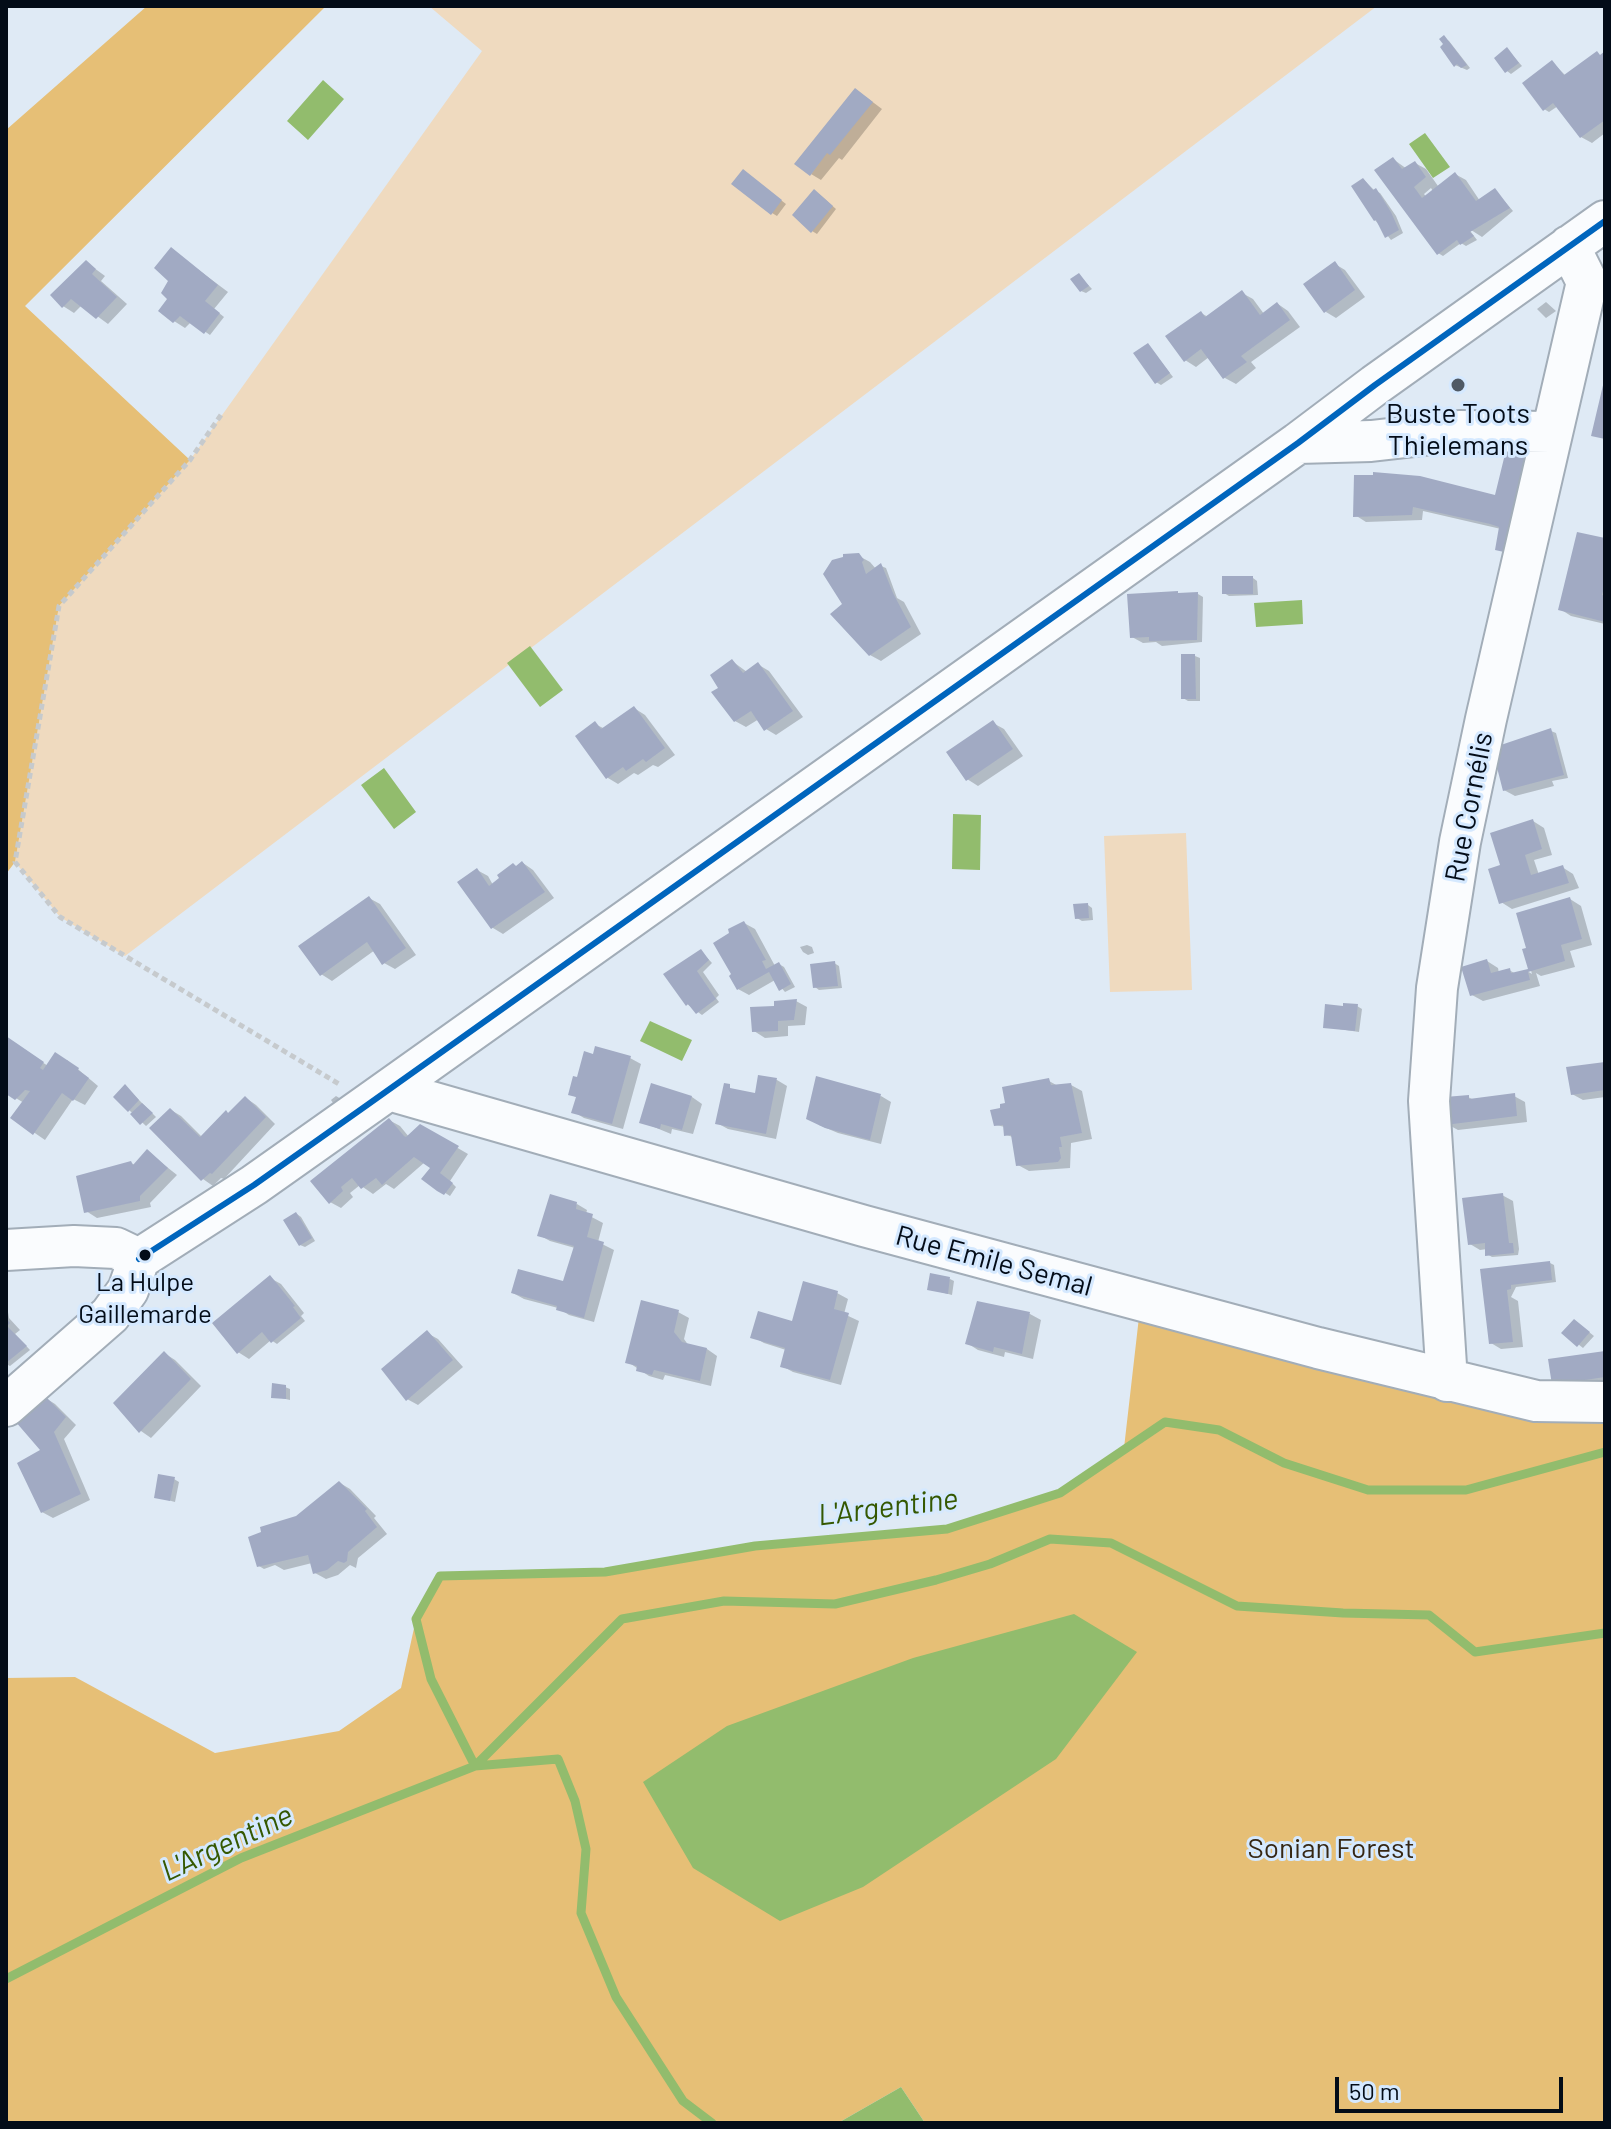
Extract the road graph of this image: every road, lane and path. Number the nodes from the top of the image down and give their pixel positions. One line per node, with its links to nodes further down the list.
1 (1605, 221): 2 (street)
2 (1569, 246): 4 (street, Rue Cornélis); 5 (street)
3 (221, 415): 6 (path)
4 (1550, 432): 5 (street); 9 (street, Rue Cornélis)
5 (1298, 443): 6 (street)
6 (380, 1096): 8 (street); 9 (street, Rue Emile Semal)
7 (6, 1250): 8 (street)
8 (139, 1259): 11 (street)
9 (1447, 1381): 10 (street, Rue Emile Semal)
10 (1605, 1402)
11 (6, 1406)

